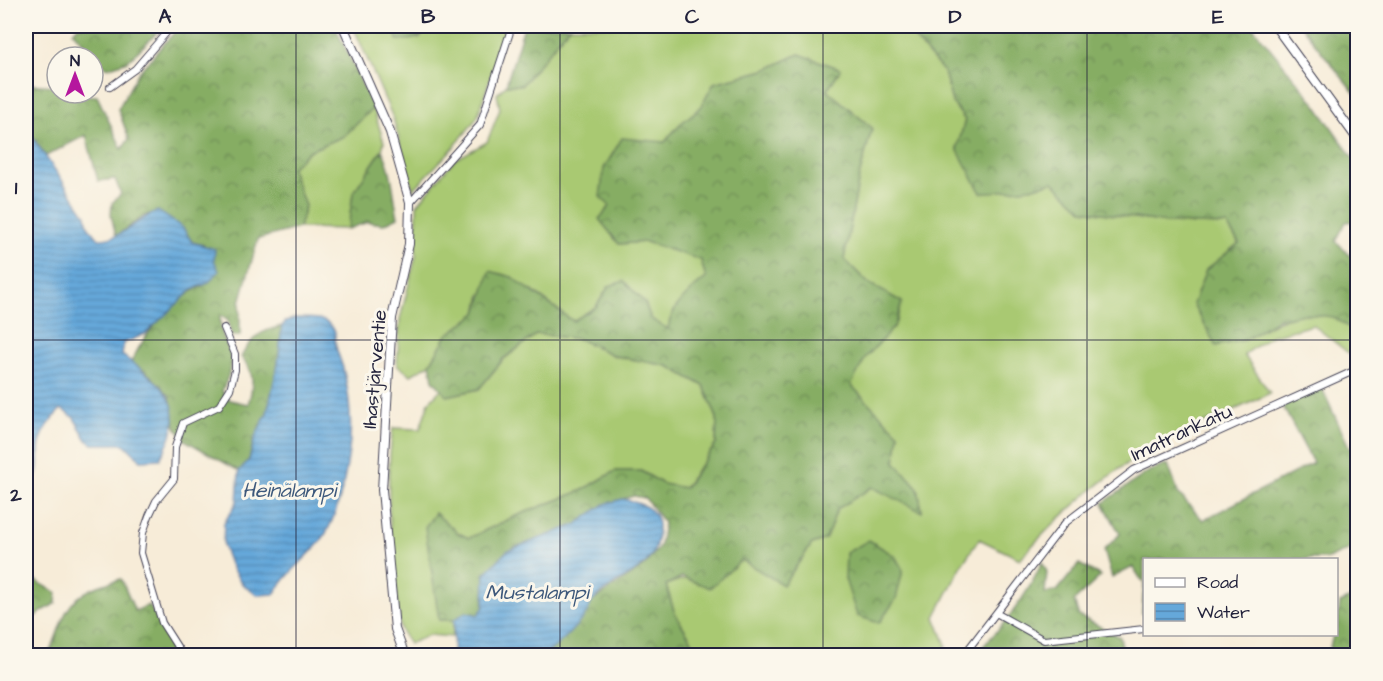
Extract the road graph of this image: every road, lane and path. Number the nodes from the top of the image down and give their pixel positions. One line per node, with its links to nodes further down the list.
1 (172, 26): 5 (street)
2 (343, 26): 7 (street, Ihastjärventie)
3 (512, 26): 7 (street)
4 (1275, 26): 6 (street)
5 (110, 87)
6 (1358, 140)
7 (410, 203): 13 (street, Ihastjärventie)
8 (224, 328): 12 (street)
9 (1358, 369): 10 (street, Imatrankatu)
10 (996, 613): 11 (street); 14 (street, Imatrankatu)
11 (1143, 629)
12 (183, 656)
13 (405, 656)
14 (963, 656)

